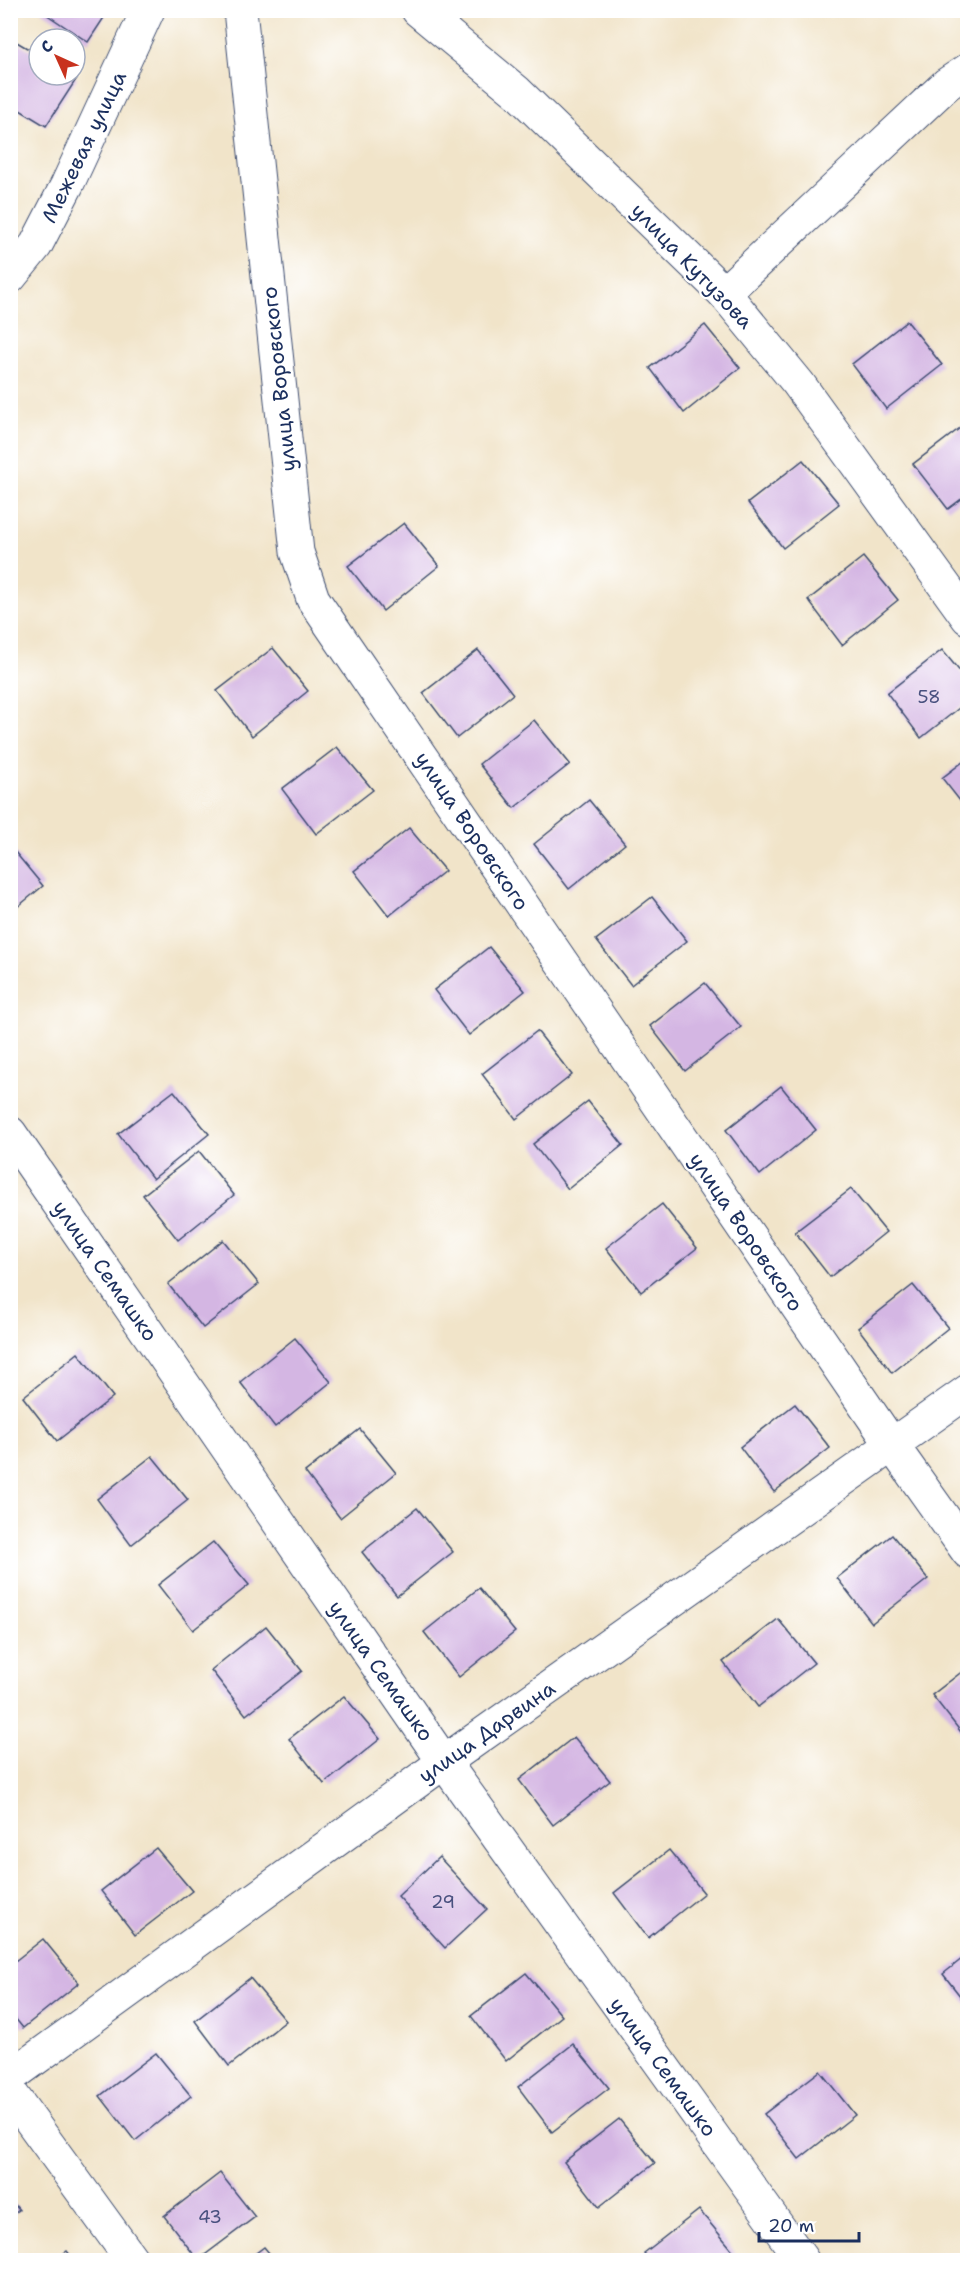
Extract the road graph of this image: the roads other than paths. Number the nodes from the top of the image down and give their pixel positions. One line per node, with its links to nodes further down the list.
1 (148, 10): 5 (street, Межевая улица)
2 (240, 10): 10 (street, улица Воровского)
3 (418, 10): 6 (street, улица Кутузова)
4 (968, 70): 6 (street)
5 (10, 277)
6 (724, 293): 7 (street, улица Кутузова)
7 (968, 618)
8 (10, 1133): 12 (street, улица Семашко)
9 (968, 1391): 10 (street, улица Дарвина)
10 (891, 1445): 11 (street, улица Воровского); 12 (street, улица Дарвина)
11 (968, 1552)
12 (444, 1762): 13 (street, улица Дарвина); 16 (street, улица Семашко)
13 (10, 2077)
14 (10, 2092): 15 (street)
15 (132, 2260)
16 (802, 2260)

